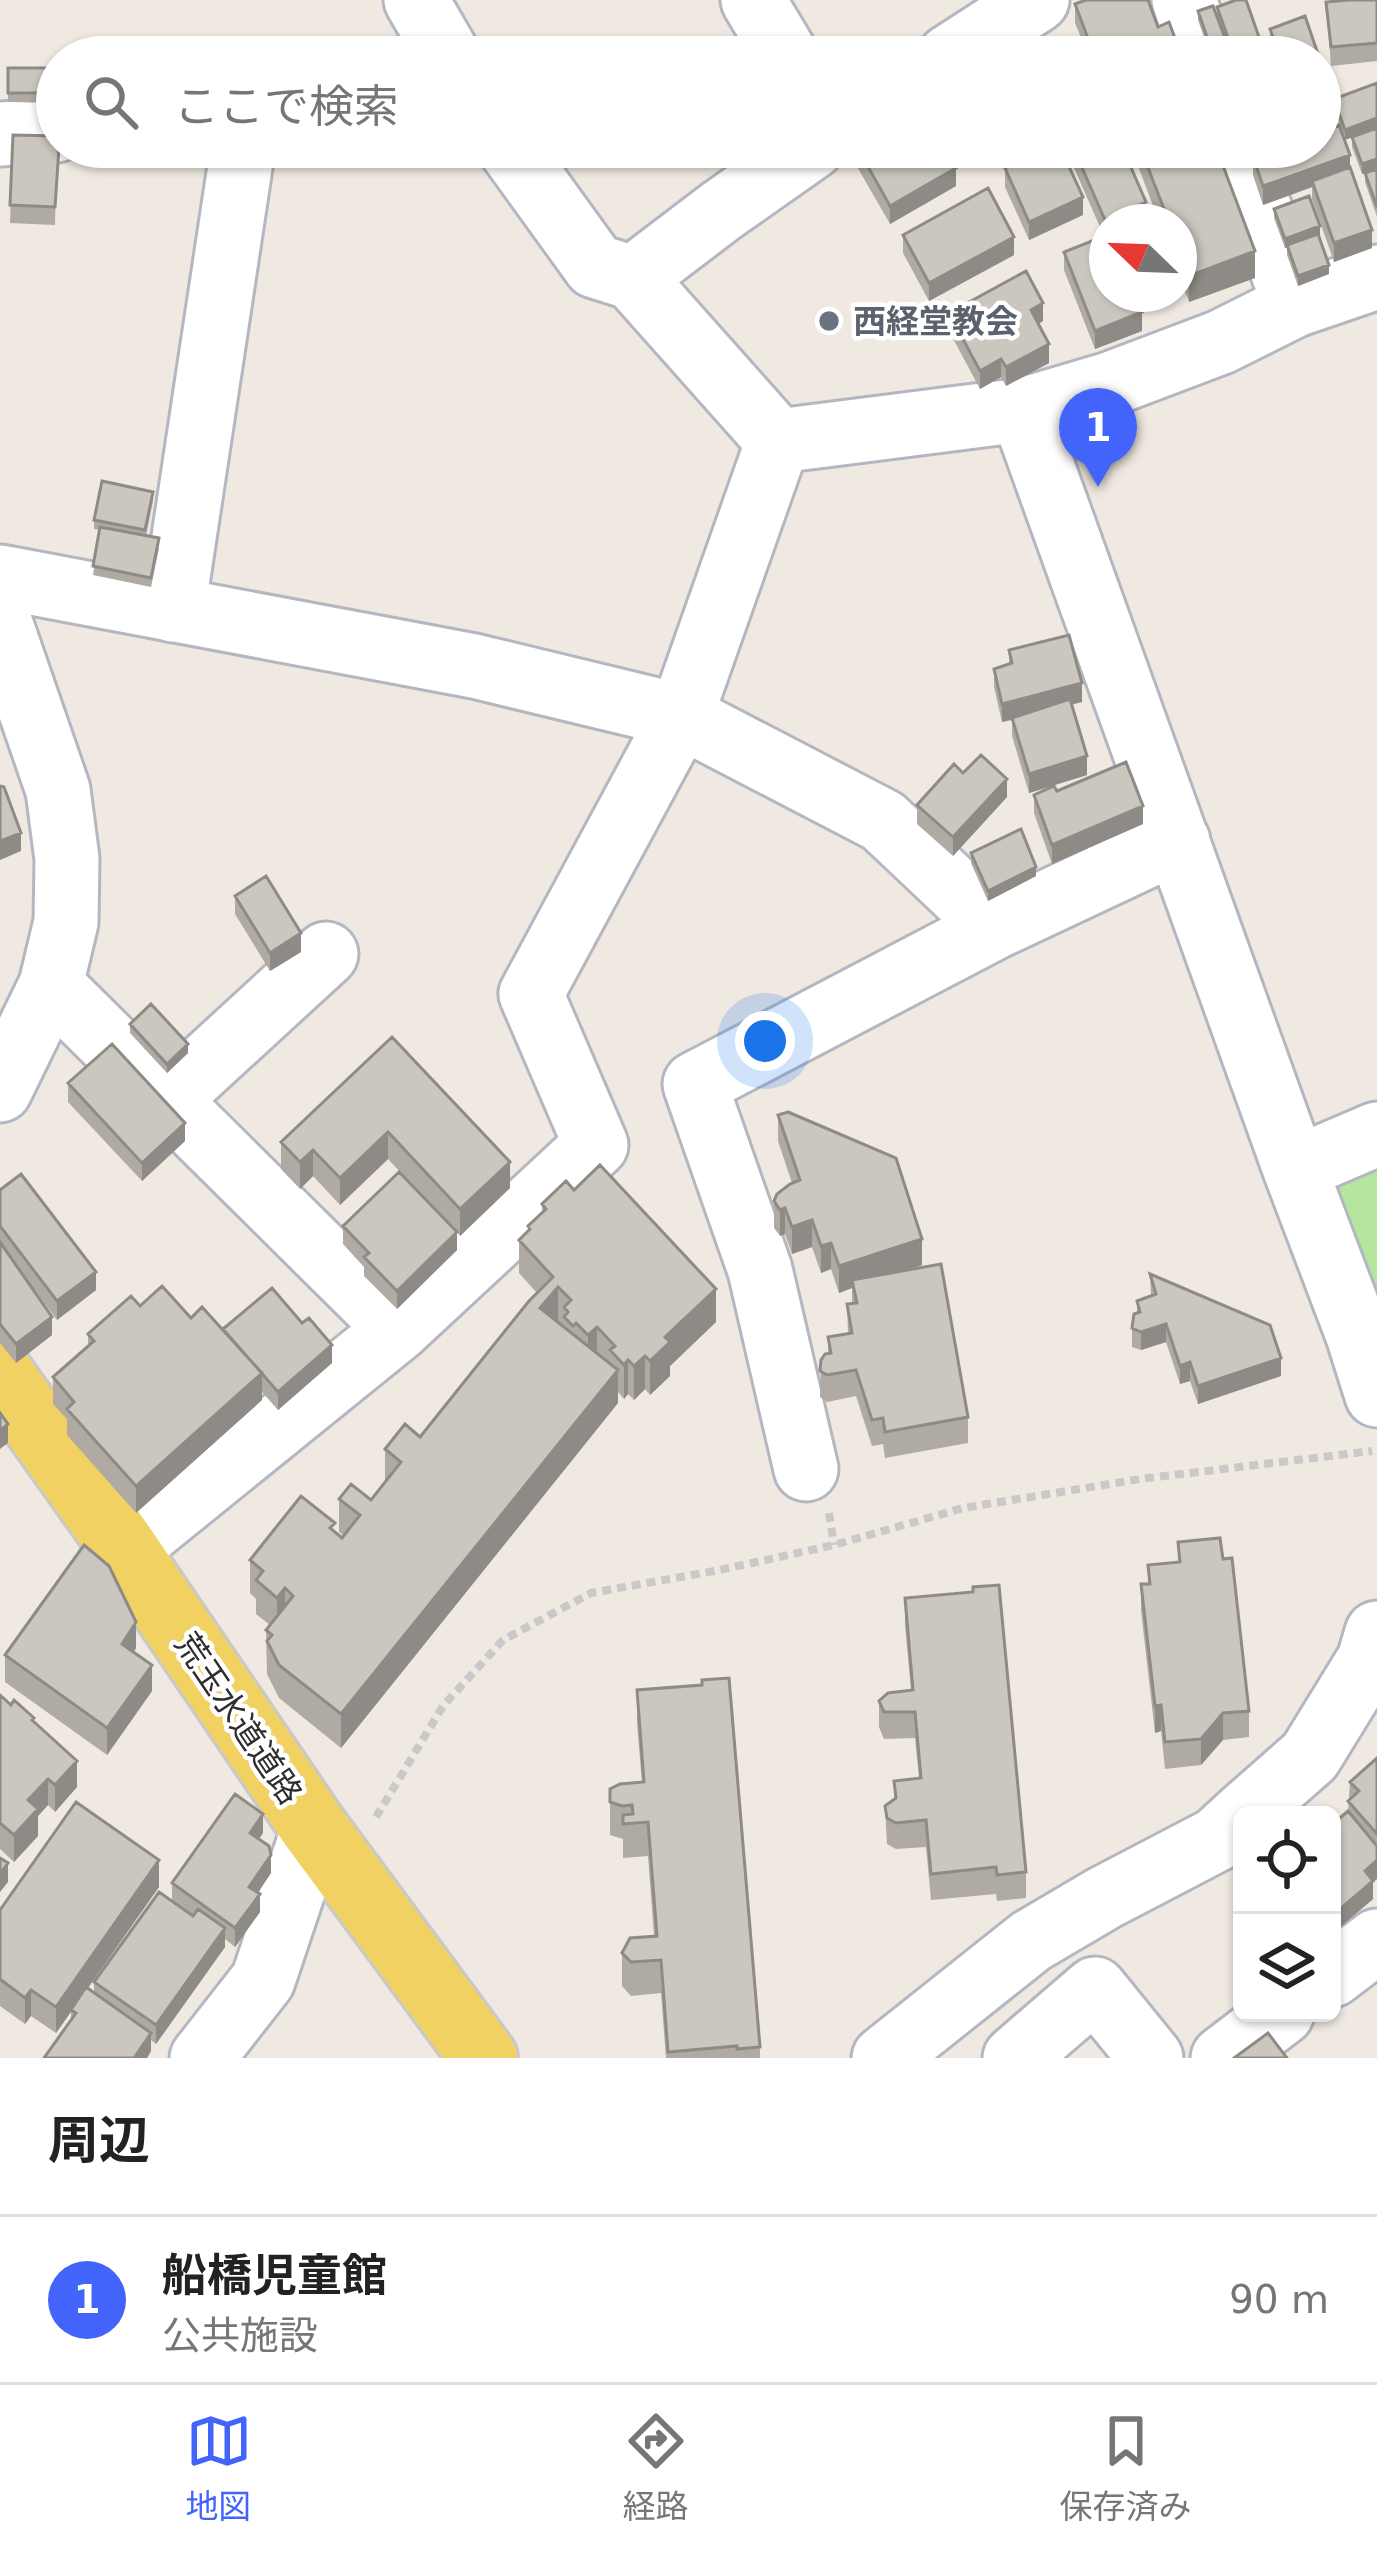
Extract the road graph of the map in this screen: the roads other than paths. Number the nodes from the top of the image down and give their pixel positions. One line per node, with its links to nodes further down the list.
1 (416, 0): 5 (street)
2 (753, 0): 6 (street)
3 (1037, 0): 7 (street)
4 (1184, 0): 8 (street)
5 (437, 36)
6 (774, 36)
7 (981, 36)
8 (1197, 36)
9 (36, 131): 10 (street)
10 (0, 134)
11 (240, 168): 21 (street)
12 (524, 168): 16 (street)
13 (782, 168): 16 (street)
14 (1246, 168): 17 (street)
15 (1377, 277): 17 (street)
16 (633, 278): 19 (street)
17 (1295, 305): 18 (street)
18 (1022, 410): 19 (street); 24 (street)
19 (778, 441): 23 (street)
20 (0, 577): 21 (street)
21 (172, 610): 23 (street)
22 (0, 622): 27 (street)
23 (681, 716): 25 (street); 32 (street)
24 (1178, 841): 25 (street); 31 (street)
25 (994, 927): 35 (street)
26 (326, 954): 29 (street)
27 (51, 985): 28 (street); 29 (street)
28 (0, 1090)
29 (167, 1100): 32 (street)
30 (1377, 1134): 31 (street)
31 (1295, 1169): 34 (street)
32 (398, 1329): 36 (street)
33 (0, 1374): 36 (main road, 荒玉水道道路)
34 (1377, 1395)
35 (806, 1468)
36 (125, 1550): 40 (main road, 荒玉水道道路)
37 (1377, 1633): 38 (street)
38 (1254, 1806)
39 (1233, 1825): 46 (street)
40 (314, 1828): 44 (street); 45 (main road, 荒玉水道道路)
41 (1377, 1941): 42 (street)
42 (1341, 1968)
43 (1270, 2022): 49 (street)
44 (202, 2058)
45 (484, 2058)
46 (884, 2058)
47 (1015, 2058): 48 (street)
48 (1151, 2058)
49 (1223, 2058)

